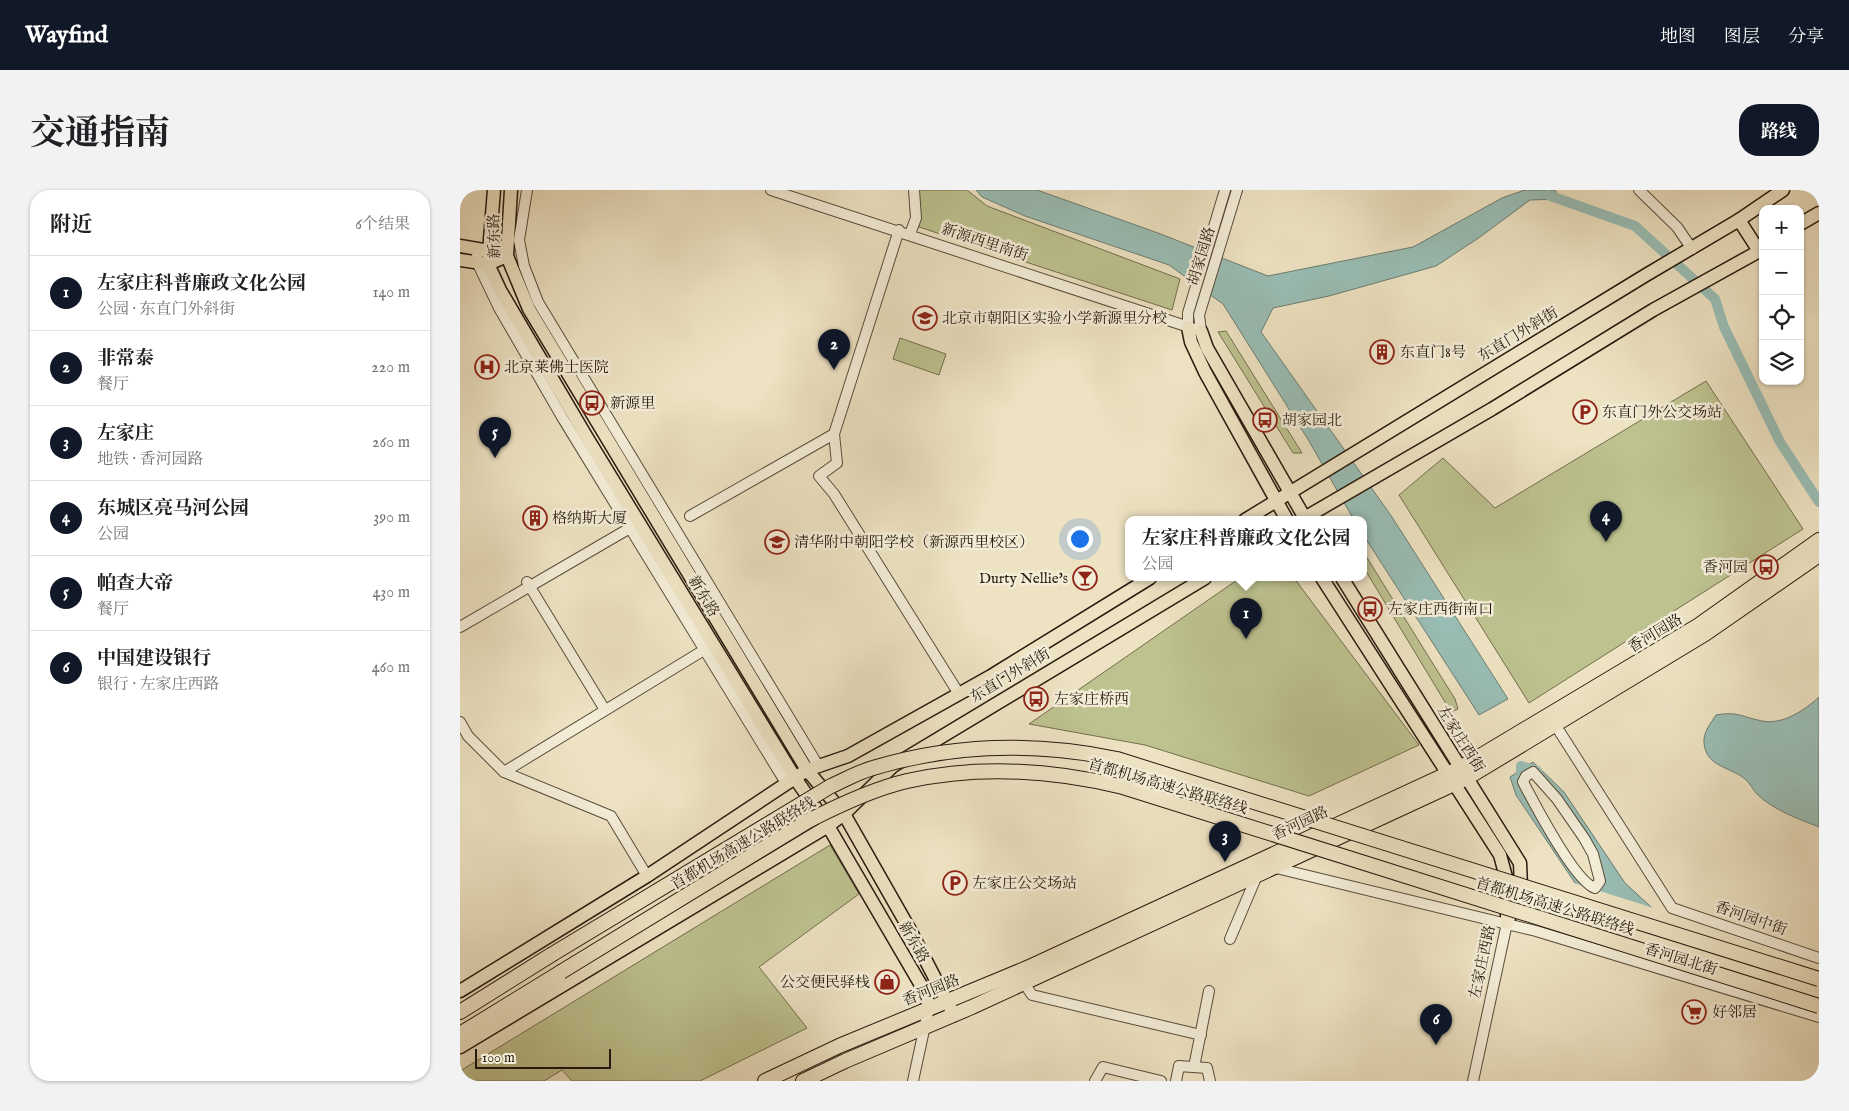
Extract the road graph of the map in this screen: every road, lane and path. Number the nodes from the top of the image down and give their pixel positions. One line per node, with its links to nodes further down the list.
1 (494, 190): 17 (main road, 新东路)
2 (511, 190): 20 (main road, 新东路)
3 (527, 190): 49 (street)
4 (771, 190): 13 (street, 新源西里南街)
5 (914, 190): 14 (street)
6 (1224, 190): 23 (street, 胡家园路)
7 (1237, 190): 24 (street, 胡家园路)
8 (1639, 190): 18 (street)
9 (1783, 190): 11 (main road, 东直门外斜街)
10 (1819, 213): 12 (main road)
11 (1739, 220): 16 (main road); 18 (main road, 东直门外斜街)
12 (1804, 222)
13 (899, 230): 14 (street, 新源西里南街); 25 (street)
14 (910, 234): 23 (street, 新源西里南街)
15 (460, 246): 17 (main road)
16 (1759, 247)
17 (483, 248): 20 (main road); 22 (main road, 新东路)
18 (1692, 249): 26 (main road, 东直门外斜街)
19 (1759, 251): 32 (main road)
20 (507, 256): 22 (main road); 49 (main road, 新东路)
21 (460, 260): 22 (main road)
22 (482, 263): 33 (street); 52 (main road, 新东路)
23 (1188, 327): 24 (street, 新源西里南街); 27 (main road)
24 (1201, 331): 26 (main road)
25 (834, 434): 28 (street); 44 (street)
26 (1291, 492): 27 (main road, 东直门外斜街); 31 (main road)
27 (1278, 500): 29 (main road, 东直门外斜街); 30 (main road)
28 (690, 516)
29 (1252, 516)
30 (1285, 516)
31 (1303, 516)
32 (1309, 516)
33 (628, 526): 40 (street); 43 (street)
34 (1819, 540): 48 (highway, 香河园路)
35 (1819, 554): 47 (highway, 香河园路)
36 (1145, 581): 44 (main road, 东直门外斜街)
37 (1199, 581): 53 (main road, 东直门外斜街)
38 (1324, 581): 51 (main road, 左家庄西街)
39 (1344, 581): 51 (main road, 左家庄西街)
40 (528, 584): 41 (street); 42 (street); 45 (street)
41 (460, 620)
42 (460, 627)
43 (704, 650): 45 (street); 52 (street)
44 (959, 694): 49 (main road, 东直门外斜街)
45 (605, 710): 50 (street)
46 (460, 722): 50 (street)
47 (1551, 729): 48 (highway, 香河园路); 61 (street, 香河园中街)
48 (1482, 763): 51 (highway, 香河园路)
49 (813, 769): 52 (main road, 东直门外斜街); 53 (main road, 新东路)
50 (504, 772): 57 (street)
51 (1457, 776): 55 (highway, 香河园路); 59 (main road, 左家庄西路); 59 (main road, 左家庄西街); 66 (highway, 香河园路)
52 (790, 780): 54 (main road, 新东路); 57 (main road, 东直门外斜街)
53 (844, 814): 54 (main road, 东直门外斜街); 66 (main road, 新东路)
54 (828, 826): 68 (main road, 新东路); 75 (main road, 东直门外斜街)
55 (1272, 867): 56 (highway, 香河园路); 59 (street, 香河园北街)
56 (1258, 873): 60 (street); 63 (highway, 香河园路)
57 (647, 876): 64 (main road, 东直门外斜街)
58 (1600, 881): 58 (street)
59 (1507, 923): 71 (street, 香河园北街); 84 (street, 左家庄西路)
60 (1230, 939)
61 (1819, 958)
62 (1819, 979): 69 (highway, 首都机场高速公路联络线, bridge)
63 (1024, 983): 70 (highway, 香河园路); 74 (street)
64 (460, 990)
65 (1208, 991): 74 (street)
66 (947, 1001): 68 (highway, 香河园路); 70 (main road, 新东路)
67 (1819, 1006): 73 (highway, 首都机场高速公路联络线, bridge)
68 (929, 1008): 72 (street); 77 (highway, 香河园路)
69 (460, 1012)
70 (954, 1015): 72 (highway, 香河园路)
71 (1819, 1017)
72 (924, 1028): 78 (highway, 香河园路); 79 (street)
73 (460, 1034)
74 (1201, 1035): 76 (street)
75 (460, 1047)
76 (1194, 1067): 82 (street); 83 (street)
77 (764, 1081)
78 (803, 1081)
79 (912, 1081)
80 (1095, 1081): 81 (street)
81 (1161, 1081)
82 (1176, 1081)
83 (1210, 1081)
84 (1473, 1081)

